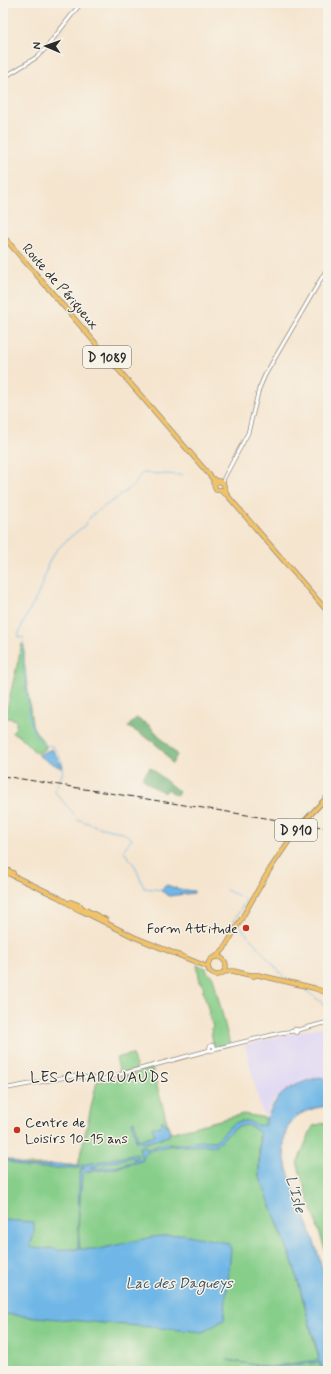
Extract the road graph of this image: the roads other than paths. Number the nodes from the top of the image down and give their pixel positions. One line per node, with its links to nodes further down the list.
1 (81, 3): 2 (street)
2 (3, 78)
3 (3, 236): 5 (main road, Route de Périgueux / D 1089)
4 (328, 267): 5 (street)
5 (220, 481): 6 (main road); 6 (main road, Route de Périgueux)
6 (222, 490): 7 (main road)
7 (328, 612)
8 (328, 796): 12 (main road, D 910, bridge)
9 (3, 868): 11 (main road)
10 (3, 871): 11 (main road)
11 (71, 903): 14 (main road)
12 (233, 931): 13 (main road, D 910); 15 (main road, D 910)
13 (216, 958): 15 (main road); 16 (main road)
14 (195, 960): 16 (main road); 18 (main road)
15 (224, 960): 17 (main road)
16 (210, 961): 18 (main road)
17 (226, 966): 19 (main road); 20 (main road)
18 (208, 967): 20 (main road)
19 (233, 971): 20 (main road); 21 (main road)
20 (224, 972)
21 (328, 993)
22 (328, 1022): 23 (street)
23 (3, 1088)

